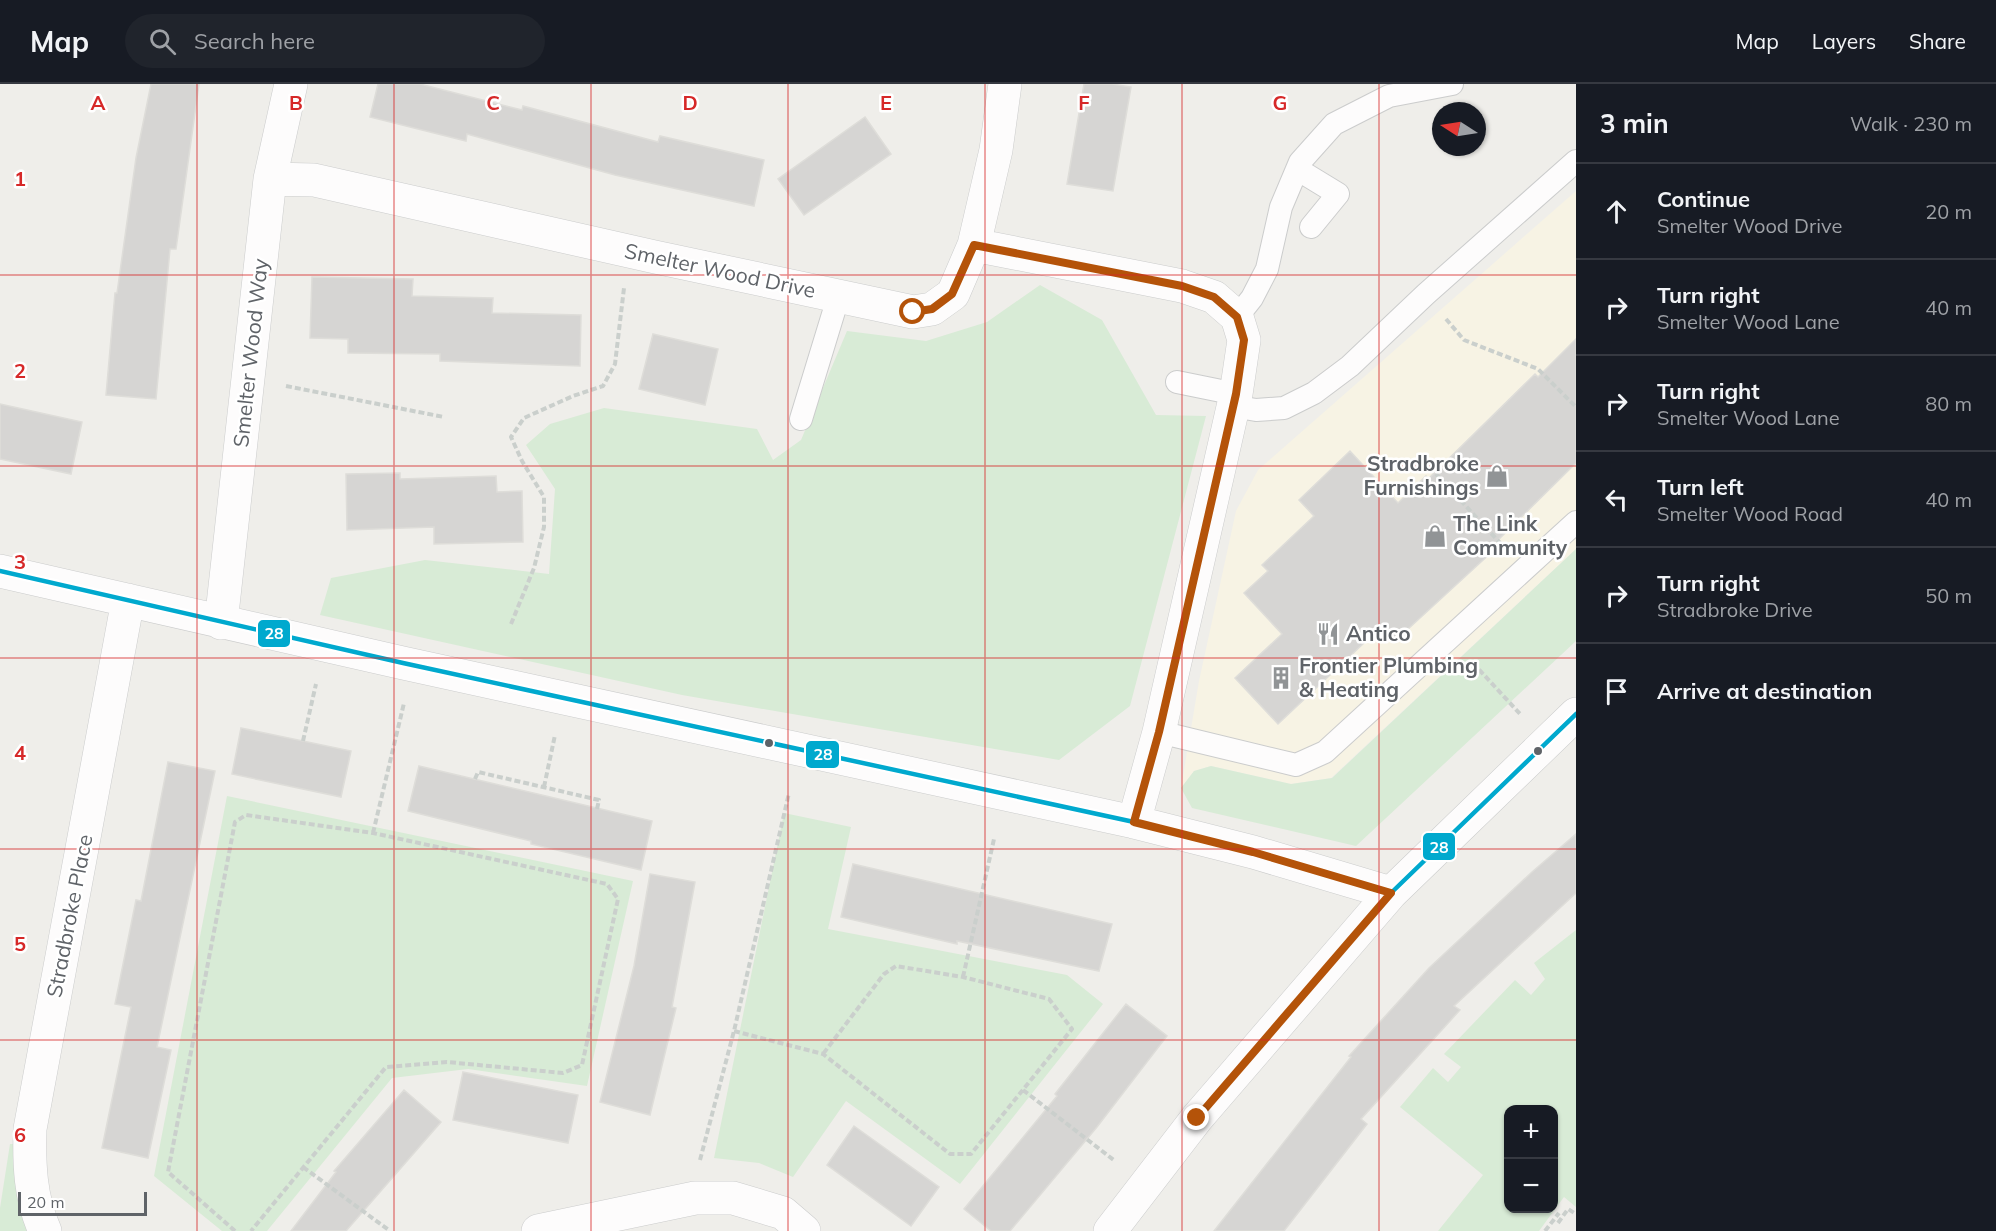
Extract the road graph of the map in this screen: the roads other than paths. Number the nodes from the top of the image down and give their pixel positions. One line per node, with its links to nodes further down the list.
1 (291, 84): 6 (street, Smelter Wood Way)
2 (1005, 84): 8 (street, Smelter Wood Drive)
3 (1452, 84): 5 (lane)
4 (1576, 161): 12 (lane)
5 (1297, 169): 7 (lane); 10 (lane)
6 (270, 178): 9 (street, Smelter Wood Drive); 17 (street, Smelter Wood Way)
7 (1311, 227)
8 (974, 245): 9 (street, Smelter Wood Drive); 10 (street)
9 (838, 297): 13 (lane)
10 (1237, 317): 12 (street)
11 (1177, 382): 12 (lane)
12 (1235, 400): 19 (street)
13 (801, 419)
14 (1576, 522): 19 (lane)
15 (0, 571): 16 (street)
16 (128, 600): 17 (street); 22 (street, Stradbroke Place)
17 (221, 623): 20 (street)
18 (1576, 714): 21 (street)
19 (1159, 732): 20 (street)
20 (1134, 822): 21 (street)
21 (1391, 893): 25 (street)
22 (45, 1231)
23 (538, 1231): 24 (street)
24 (804, 1231)
25 (1110, 1231)

